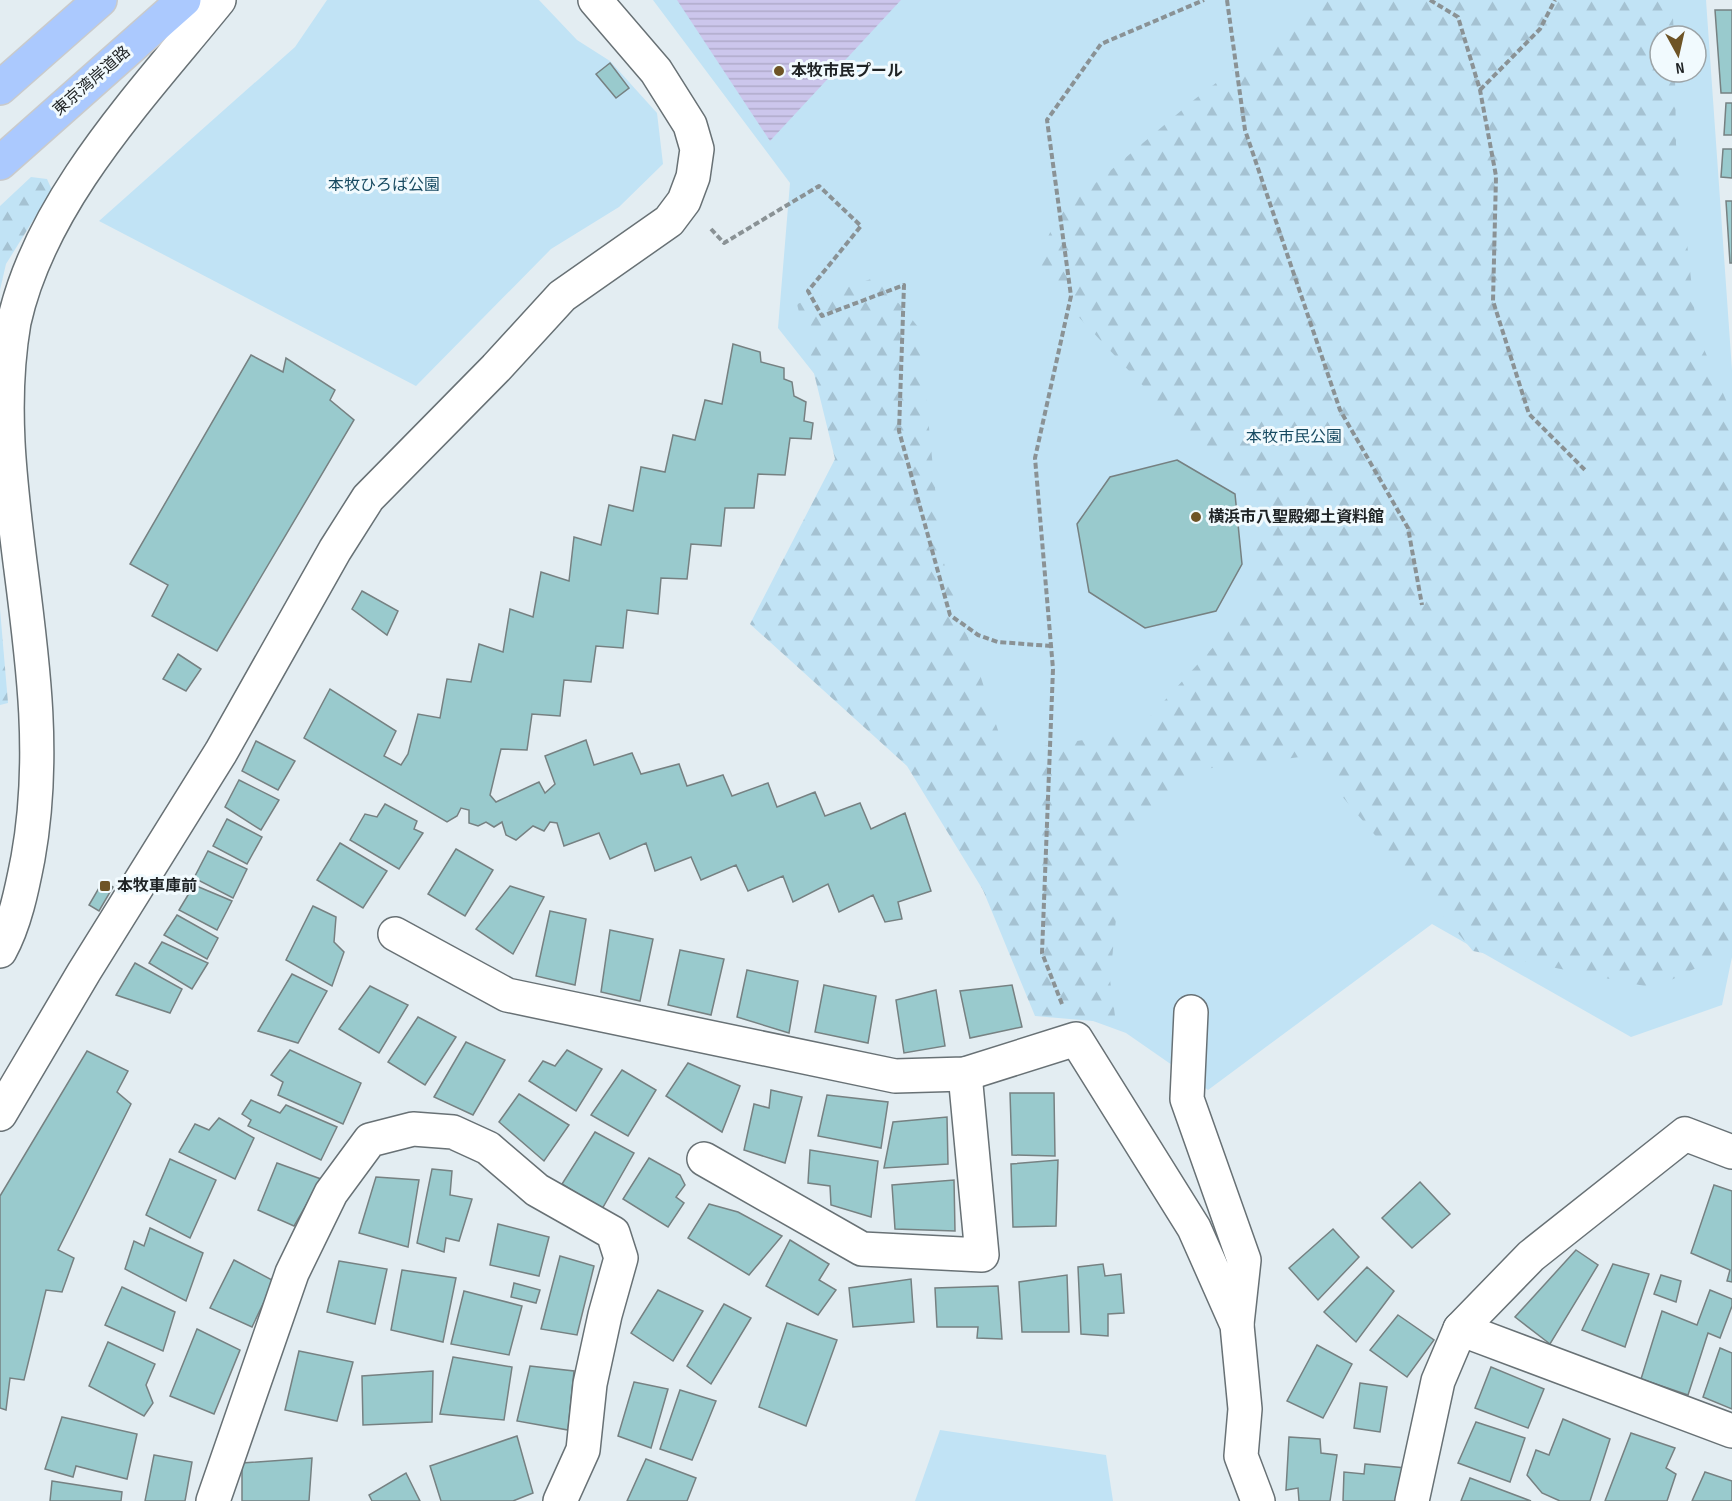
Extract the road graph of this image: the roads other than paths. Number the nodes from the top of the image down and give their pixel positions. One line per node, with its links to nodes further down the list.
1 (100, 0): 5 (highway)
2 (184, 0): 6 (highway, 東京湾岸道路)
3 (219, 0): 8 (street)
4 (595, 0): 11 (street)
5 (0, 88)
6 (0, 163)
7 (395, 934): 10 (street)
8 (0, 951)
9 (1191, 1012): 14 (street)
10 (965, 1074): 13 (street); 14 (street)
11 (0, 1114)
12 (1732, 1152): 15 (street)
13 (704, 1159)
14 (1237, 1325): 19 (street)
15 (1460, 1329): 16 (street); 20 (street)
16 (1732, 1431)
17 (213, 1501): 18 (street)
18 (560, 1501)
19 (1258, 1501)
20 (1412, 1501)

